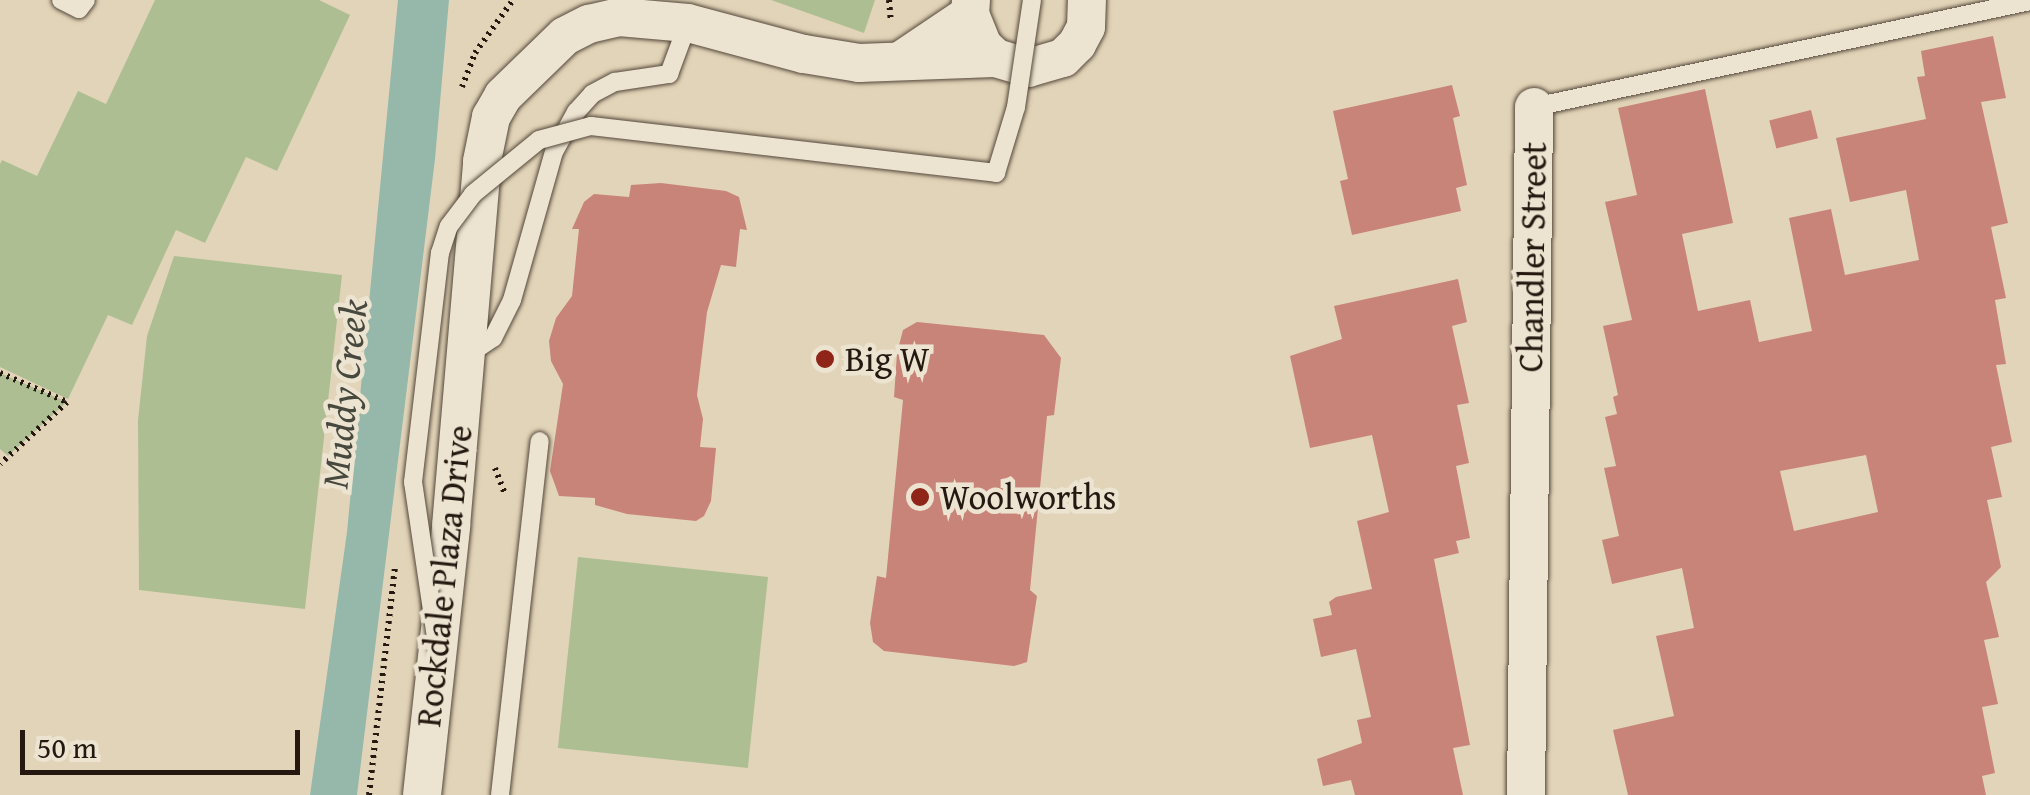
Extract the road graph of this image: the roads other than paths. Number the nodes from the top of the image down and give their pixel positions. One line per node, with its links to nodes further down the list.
1 (61, 0): 2 (lane)
2 (86, 0)
3 (1032, 0): 13 (lane, bridge)
4 (1087, 0): 9 (street, Rockdale Plaza Drive)
5 (2030, 1): 10 (lane, Chandler Street)
6 (970, 7): 8 (street); 9 (street)
7 (688, 23): 8 (street, Rockdale Plaza Drive); 11 (lane); 11 (street, Rockdale Plaza Drive)
8 (898, 46): 9 (street, Rockdale Plaza Drive)
9 (996, 58)
10 (1534, 107): 16 (street, Chandler Street)
11 (464, 357): 13 (street, Rockdale Plaza Drive)
12 (540, 441): 15 (lane)
13 (438, 651): 14 (street, Rockdale Plaza Drive)
14 (422, 795)
15 (500, 795)
16 (1526, 795)

